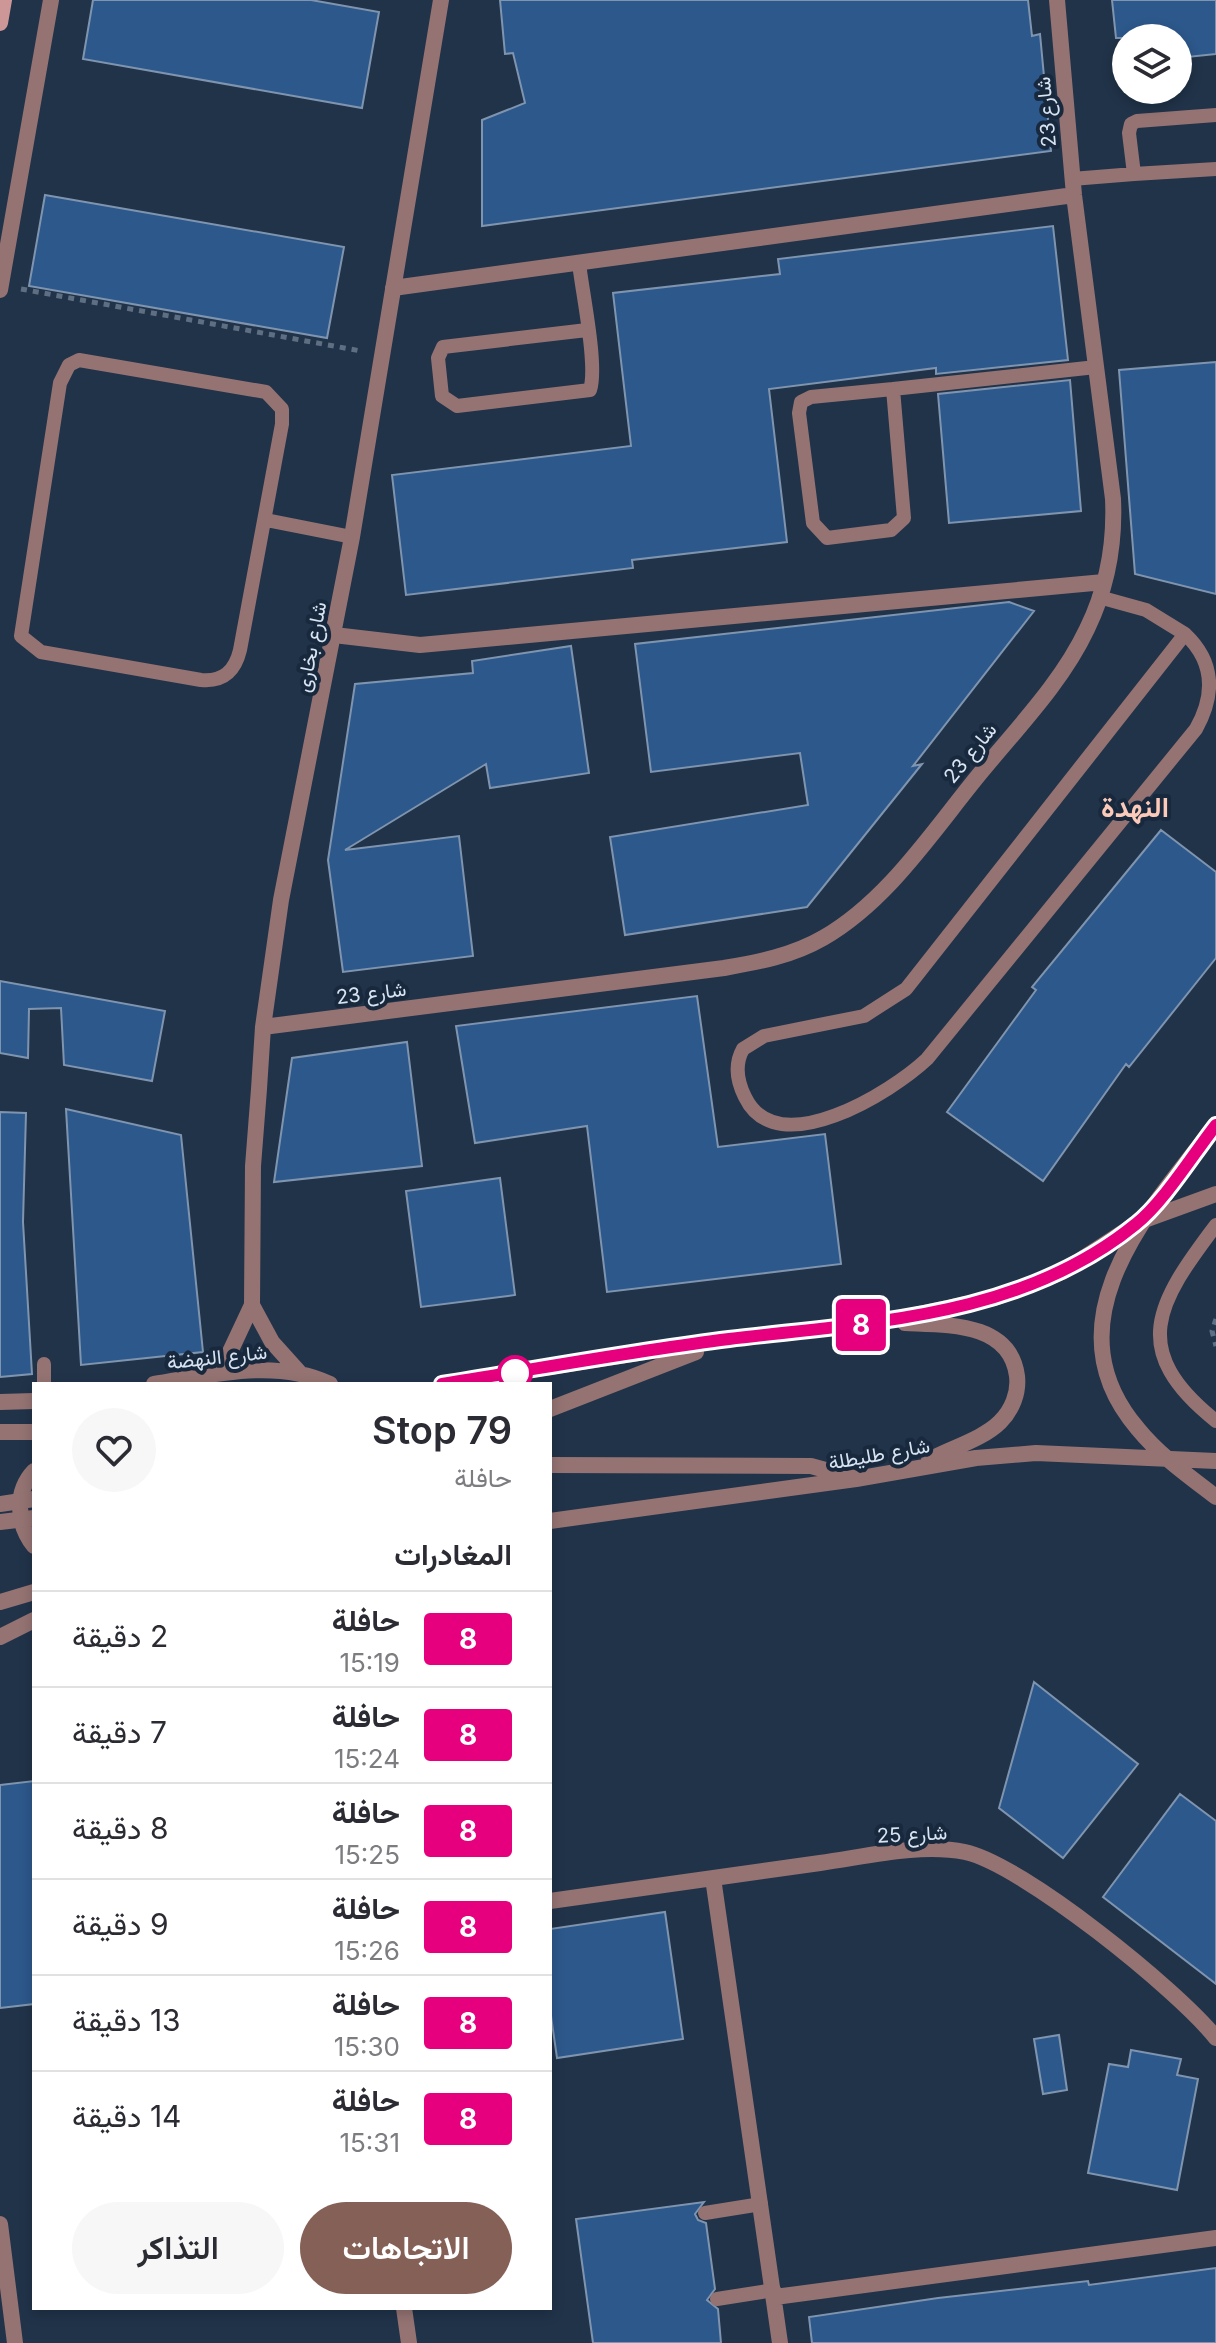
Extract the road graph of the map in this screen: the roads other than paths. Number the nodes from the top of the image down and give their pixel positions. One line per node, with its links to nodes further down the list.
1 (4, 0): 5 (main road)
2 (51, 0): 11 (street)
3 (441, 0): 12 (street, شارع بخارى)
4 (1057, 0): 9 (street, شارع 23)
5 (0, 23)
6 (1216, 115): 8 (lane)
7 (1216, 169): 8 (lane)
8 (1134, 174): 9 (lane)
9 (1073, 187): 10 (street); 14 (street, شارع 23)
10 (579, 263): 12 (street); 13 (lane)
11 (0, 287)
12 (393, 288): 17 (street, شارع بخارى)
13 (587, 330): 13 (lane)
14 (1096, 367): 15 (lane); 18 (street, شارع 23)
15 (893, 389): 15 (lane)
16 (266, 520): 16 (lane); 17 (lane)
17 (352, 537): 20 (street, شارع بخارى)
18 (1102, 589): 19 (lane); 20 (street); 21 (street, شارع 23)
19 (1185, 634): 19 (lane)
20 (334, 635): 21 (street, شارع بخارى)
21 (263, 1027): 26 (street, شارع بخارى)
22 (1216, 1125): 24 (street)
23 (1216, 1194): 24 (street)
24 (1139, 1222): 27 (street); 42 (street)
25 (1216, 1225): 39 (lane)
26 (252, 1305): 30 (street, شارع بخارى); 31 (street, شارع بخارى)
27 (882, 1322): 28 (street); 45 (street)
28 (727, 1339): 35 (street); 38 (street)
29 (44, 1364): 32 (lane)
30 (300, 1373): 31 (street, شارع النهضة); 34 (street, شارع النهضة)
31 (202, 1377): 33 (street, شارع النهضة)
32 (44, 1382)
33 (168, 1382)
34 (325, 1382)
35 (455, 1382)
36 (32, 1401): 37 (street)
37 (0, 1402)
38 (552, 1408)
39 (1216, 1421)
40 (0, 1432): 41 (street)
41 (32, 1432)
42 (1168, 1460): 43 (street, شارع طليطلة); 45 (street, شارع طليطلة); 48 (street)
43 (1216, 1461)
44 (552, 1465): 47 (street)
45 (917, 1467): 47 (street, شارع طليطلة)
46 (32, 1474): 54 (street)
47 (856, 1479): 52 (street, شارع طليطلة)
48 (1216, 1497)
49 (32, 1499): 50 (street, bridge)
50 (0, 1504)
51 (32, 1518): 53 (street, bridge)
52 (552, 1521)
53 (0, 1522)
54 (32, 1543)
55 (32, 1593): 56 (street)
56 (0, 1602)
57 (32, 1621): 58 (street)
58 (0, 1637)
59 (713, 1878): 60 (street, شارع 25); 61 (street, شارع 25); 62 (street)
60 (552, 1901)
61 (1216, 2038)
62 (761, 2204): 63 (lane); 66 (street)
63 (705, 2213)
64 (0, 2224): 69 (street)
65 (1216, 2238): 66 (street)
66 (774, 2293): 67 (lane); 71 (street)
67 (717, 2299)
68 (404, 2310): 70 (street)
69 (15, 2343)
70 (409, 2343)
71 (780, 2343)

